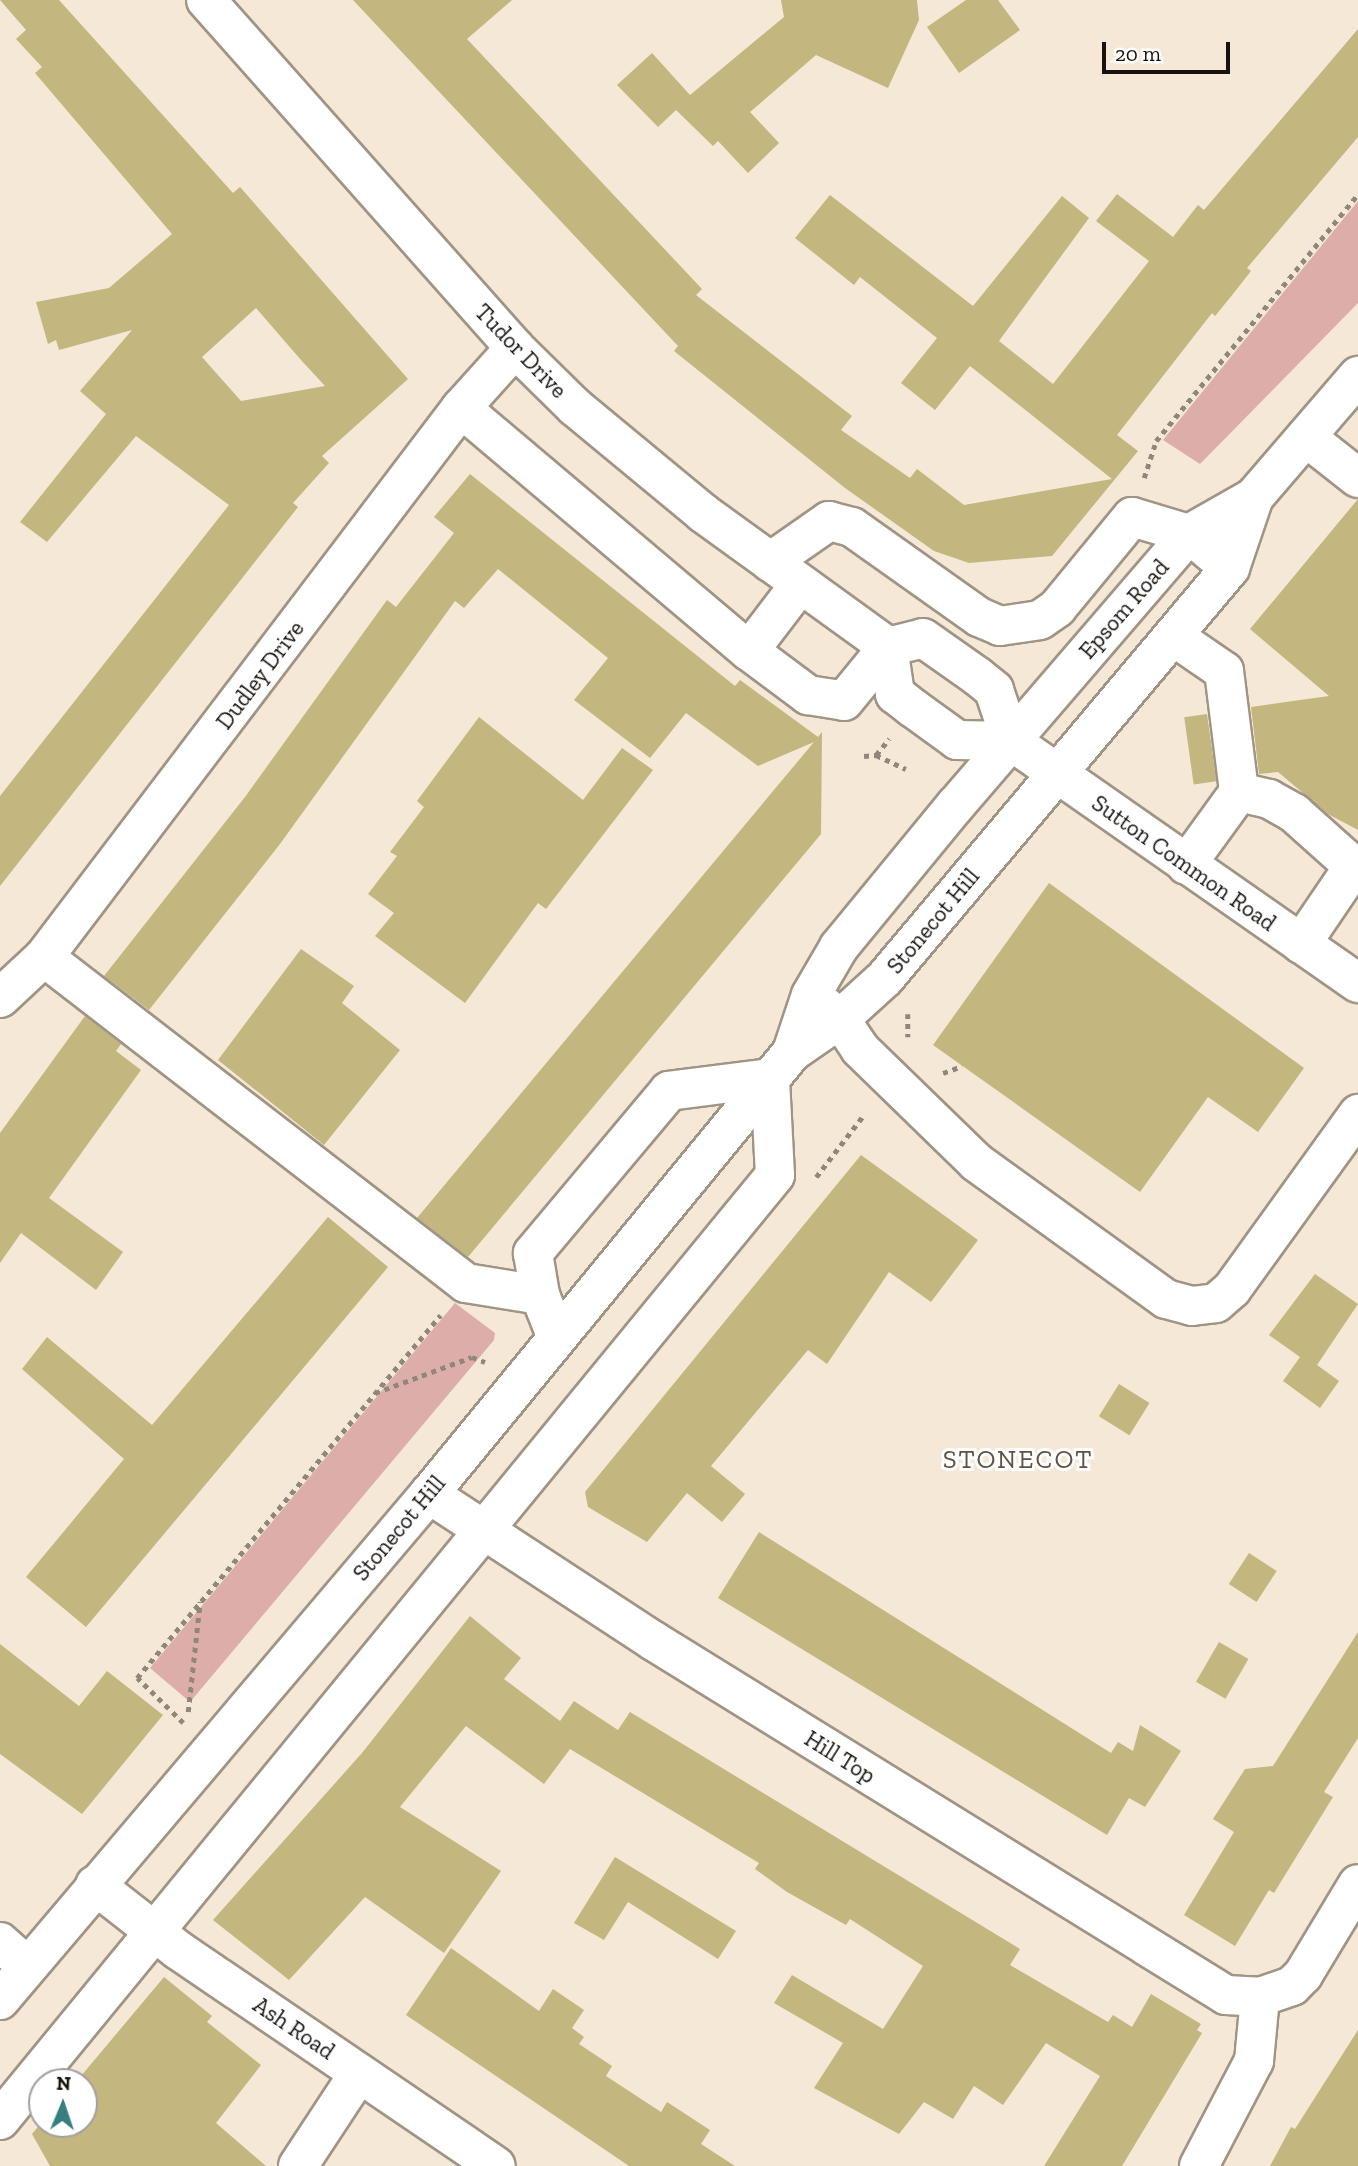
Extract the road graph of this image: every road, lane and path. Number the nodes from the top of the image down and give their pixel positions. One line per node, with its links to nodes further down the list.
1 (206, 0): 3 (main road, Tudor Drive)
2 (1358, 194): 8 (path)
3 (515, 348): 5 (main road, Dudley Drive); 11 (main road, Tudor Drive)
4 (1358, 376): 6 (main road, Epsom Road)
5 (461, 408): 16 (main road); 26 (main road, Dudley Drive)
6 (1306, 437): 7 (main road); 9 (main road, Epsom Road)
7 (1358, 478)
8 (1141, 486)
9 (1254, 497): 10 (main road, Epsom Road); 12 (main road, Epsom Road)
10 (1189, 534): 11 (main road); 12 (main road); 18 (main road, Epsom Road)
11 (769, 562): 13 (main road, Tudor Drive)
12 (1230, 568): 14 (main road, Epsom Road)
13 (800, 584): 15 (main road, Tudor Drive); 16 (main road)
14 (1173, 636): 22 (main road, Epsom Road); 23 (main road)
15 (887, 647): 16 (main road); 18 (main road); 18 (main road)
16 (749, 651)
17 (892, 734): 19 (path)
18 (1011, 741): 22 (main road, Sutton Common Road); 28 (main road, Stonecot Hill)
19 (876, 755): 20 (path); 21 (path)
20 (864, 756)
21 (906, 769)
22 (1057, 774): 24 (main road, Sutton Common Road); 30 (main road, Stonecot Hill)
23 (1239, 792): 24 (main road); 25 (main road)
24 (1186, 865): 25 (main road, Sutton Common Road)
25 (1301, 944): 27 (main road, Sutton Common Road)
26 (44, 957): 29 (main road, Dudley Drive); 35 (main road)
27 (1358, 984)
28 (811, 995): 30 (main road); 31 (main road, Stonecot Hill)
29 (0, 998)
30 (840, 1019): 31 (main road, Stonecot Hill); 32 (main road)
31 (781, 1065): 36 (main road); 37 (main road, Stonecot Hill); 41 (main road)
32 (1358, 1114)
33 (863, 1116): 34 (path)
34 (816, 1177)
35 (466, 1283): 36 (main road); 39 (path)
36 (540, 1295): 37 (main road)
37 (557, 1338): 40 (main road, Stonecot Hill)
38 (486, 1362): 39 (path)
39 (374, 1393): 42 (path)
40 (429, 1493): 41 (main road, Hill Top); 44 (main road, Stonecot Hill)
41 (483, 1532): 45 (main road); 47 (main road, Hill Top)
42 (200, 1602): 42 (path)
43 (1358, 1884): 47 (main road)
44 (95, 1885): 45 (main road, Ash Road); 46 (main road, Stonecot Hill)
45 (153, 1930): 49 (main road, Ash Road); 50 (main road)
46 (13, 1954): 48 (main road, Stonecot Hill)
47 (1260, 1997): 53 (main road)
48 (0, 2000)
49 (359, 2073): 51 (main road); 52 (main road, Ash Road)
50 (0, 2120)
51 (298, 2166)
52 (496, 2166)
53 (1199, 2166)

